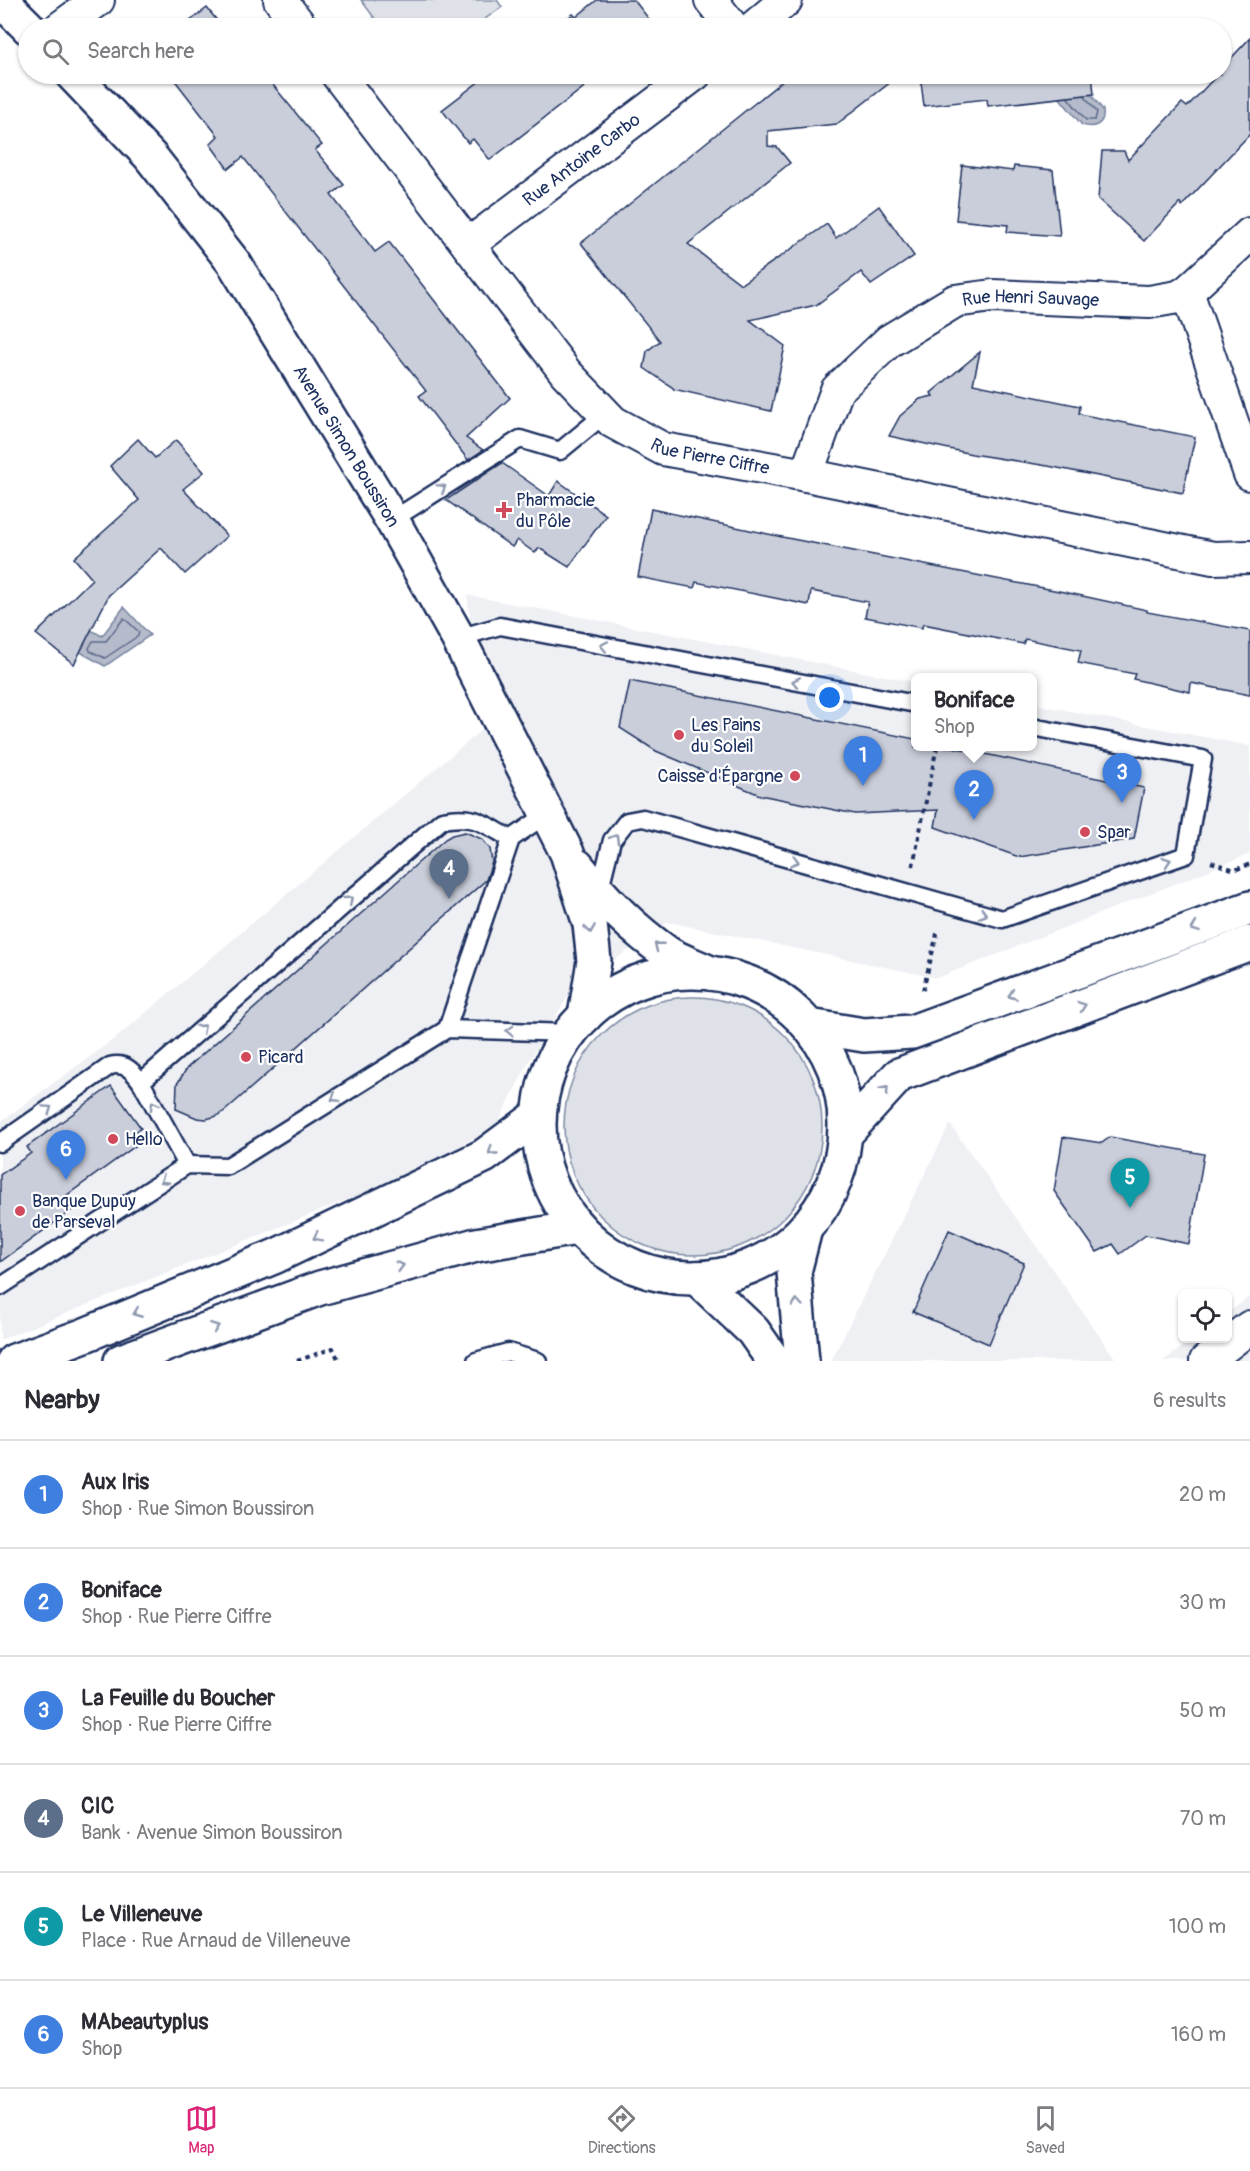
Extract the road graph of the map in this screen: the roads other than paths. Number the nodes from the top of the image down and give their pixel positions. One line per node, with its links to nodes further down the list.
1 (1, 0): 6 (main road)
2 (98, 0): 7 (street)
3 (280, 0): 8 (street)
4 (711, 0): 9 (street)
5 (786, 0): 10 (street)
6 (19, 18)
7 (74, 18)
8 (294, 18)
9 (725, 18)
10 (765, 18)
11 (82, 84): 20 (main road, Avenue Simon Boussiron)
12 (345, 84): 15 (street, Rue Pierre Ciffre)
13 (682, 84): 15 (street, Rue Antoine Carbo)
14 (1250, 234): 16 (street, Rue Henri Sauvage)
15 (468, 245): 17 (street, Rue Pierre Ciffre)
16 (1187, 292): 18 (street); 19 (street, Rue Henri Sauvage)
17 (605, 414): 19 (street, Rue Pierre Ciffre); 20 (lane, one-way to 17)
18 (1250, 474)
19 (806, 475): 21 (street, Rue Pierre Ciffre)
20 (392, 520): 22 (main road, Avenue Simon Boussiron)
21 (1250, 557)
22 (458, 638): 23 (lane, one-way to 22); 25 (main road, Avenue Simon Boussiron)
23 (911, 704)
24 (1037, 728): 28 (lane, one-way to 24)
25 (547, 814): 26 (lane); 27 (main road, Avenue Simon Boussiron)
26 (511, 839): 34 (lane); 35 (lane, one-way to 26)
27 (567, 853): 28 (main road); 32 (main road, one-way to 32)
28 (598, 893): 31 (main road, one-way to 28)
29 (1250, 908): 33 (main road, one-way to 33)
30 (1250, 943): 37 (main road, one-way to 30)
31 (710, 973): 32 (main road); 33 (main road)
32 (577, 1025): 34 (lane, one-way to 34); 36 (main road)
33 (809, 1026): 37 (main road)
34 (447, 1029): 39 (lane, one-way to 39)
35 (141, 1082): 38 (lane, one-way to 35); 39 (lane, one-way to 35)
36 (538, 1116): 40 (main road); 45 (main road, one-way to 45)
37 (846, 1133): 41 (main road)
38 (0, 1143)
39 (187, 1165): 43 (lane, one-way to 43)
40 (577, 1227): 42 (main road); 46 (main road, one-way to 40)
41 (805, 1229): 42 (main road); 50 (main road, one-way to 41)
42 (698, 1278): 49 (main road)
43 (0, 1287)
44 (1250, 1327): 51 (street)
45 (14, 1361)
46 (121, 1361)
47 (476, 1361): 48 (lane)
48 (538, 1361)
49 (774, 1361)
50 (802, 1361)
51 (1206, 1361)

